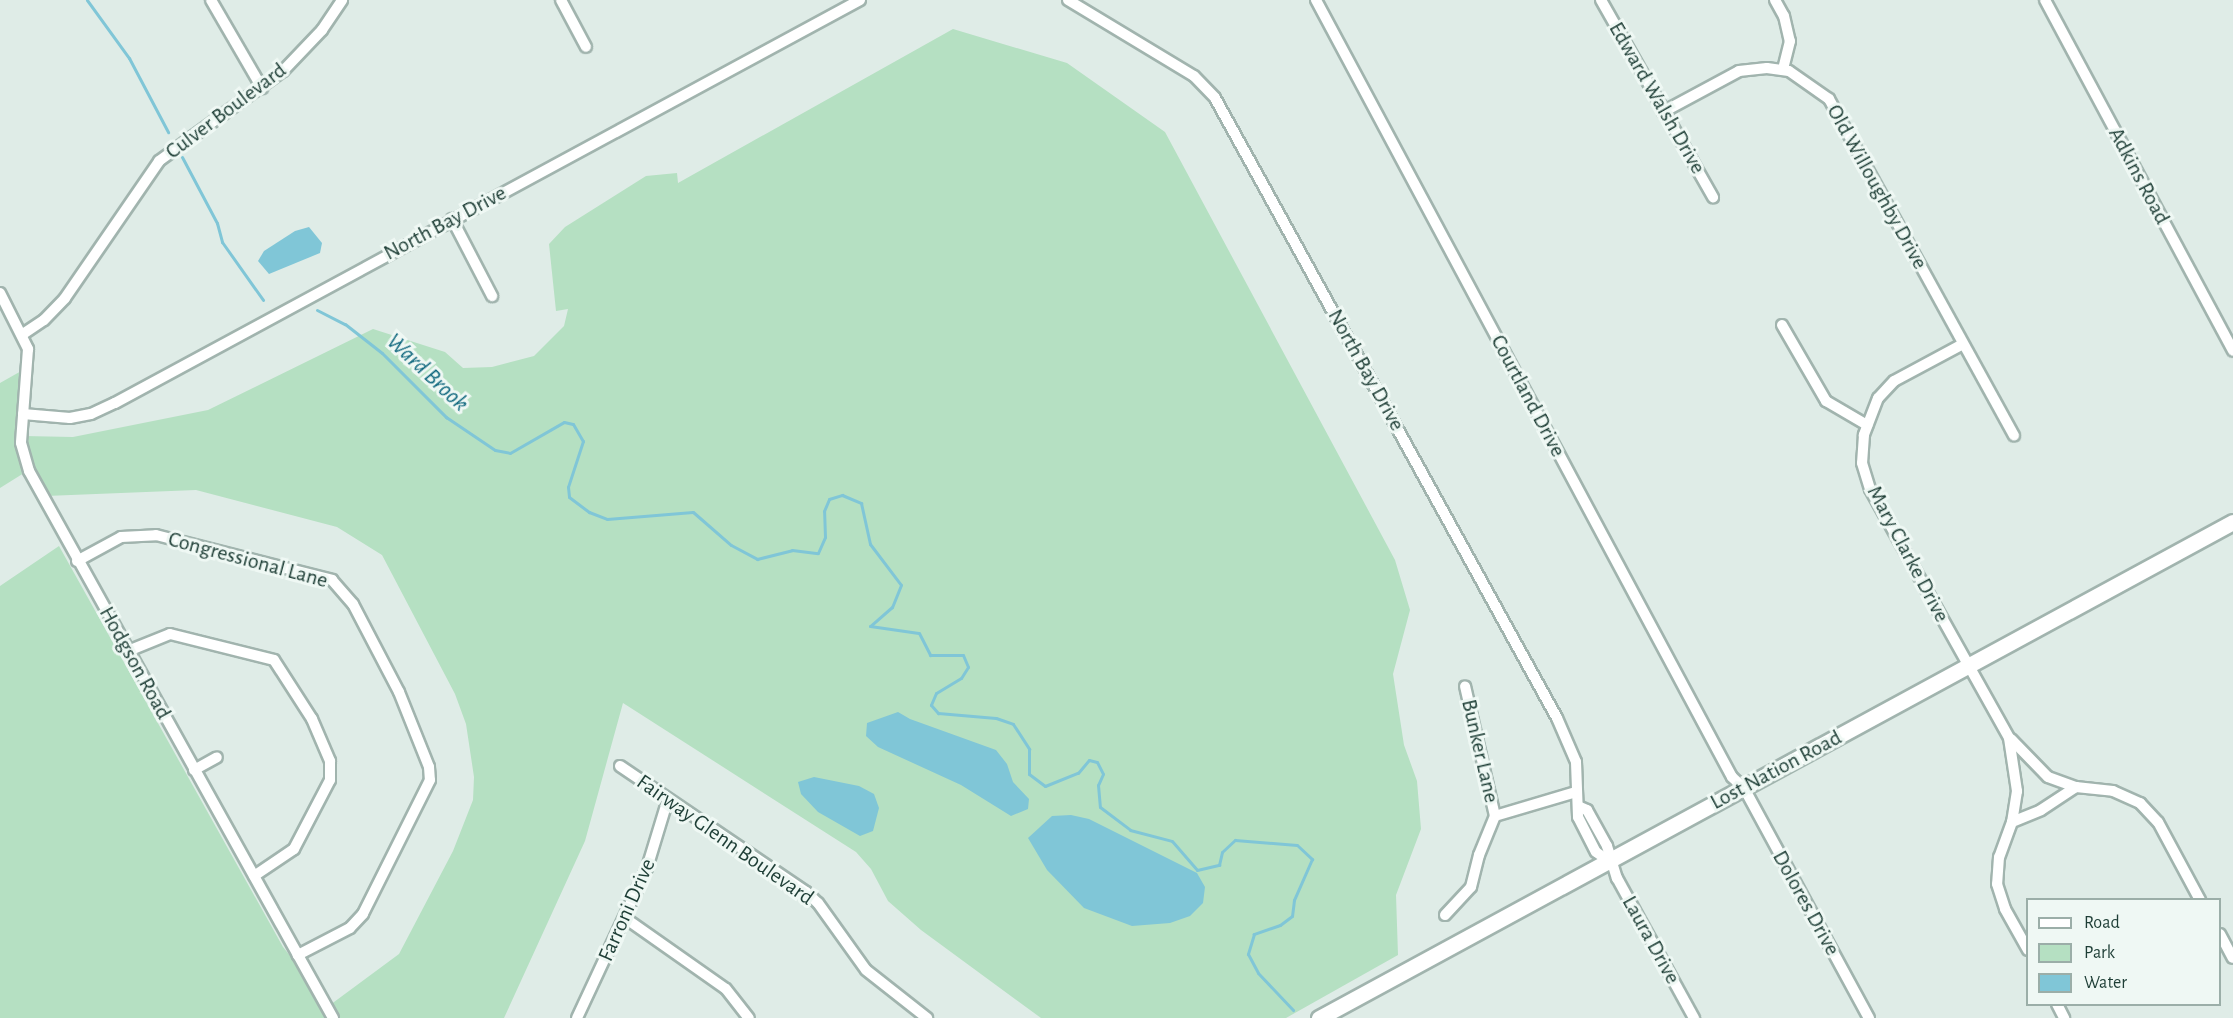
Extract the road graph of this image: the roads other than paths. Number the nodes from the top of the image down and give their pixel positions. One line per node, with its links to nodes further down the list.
1 (211, 0): 12 (street)
2 (342, 0): 12 (street, Culver Boulevard)
3 (561, 0): 10 (street)
4 (860, 0): 15 (street, North Bay Drive)
5 (1068, 0): 36 (street, North Bay Drive)
6 (1316, 0): 35 (street, Courtland Drive)
7 (1602, 0): 13 (street, Edward Walsh Drive)
8 (1775, 0): 11 (street)
9 (2045, 0): 21 (street, Adkins Road)
10 (586, 47)
11 (1782, 70): 13 (street, Old Willoughby Drive); 20 (street, Old Willoughby Drive)
12 (262, 88): 19 (street, Culver Boulevard)
13 (1664, 112): 14 (street, Edward Walsh Drive)
14 (1713, 196)
15 (452, 219): 17 (street); 22 (street, North Bay Drive)
16 (0, 293): 19 (street, Hodgson Road)
17 (492, 296)
18 (1782, 325): 23 (street)
19 (23, 334): 22 (street, Hodgson Road)
20 (1963, 344): 23 (street, Mary Clarke Drive); 24 (street, Old Willoughby Drive)
21 (2233, 351)
22 (23, 414): 26 (street, Hodgson Road)
23 (1867, 425): 28 (street, Mary Clarke Drive)
24 (2014, 436)
25 (2233, 522): 28 (street, Lost Nation Road)
26 (77, 561): 27 (street, Hodgson Road); 47 (street, Congressional Lane)
27 (128, 651): 33 (street, Hodgson Road); 41 (street)
28 (1969, 666): 30 (street, Mary Clarke Drive); 35 (street, Lost Nation Road)
29 (1465, 686): 38 (street, Bunker Lane)
30 (2009, 738): 34 (street); 39 (street)
31 (217, 757): 33 (street)
32 (620, 766): 37 (street, Fairway Glenn Boulevard)
33 (194, 770): 41 (street, Hodgson Road)
34 (2076, 787): 39 (street); 42 (street)
35 (1744, 788): 40 (street, Lost Nation Road); 55 (street, Dolores Drive)
36 (1576, 792): 38 (street, Bunker Lane); 40 (street, North Bay Drive)
37 (668, 799): 44 (street, Farroni Drive); 52 (street, Fairway Glenn Boulevard)
38 (1496, 816): 43 (street, Bunker Lane)
39 (2012, 822): 46 (street)
40 (1609, 861): 53 (street, Lost Nation Road); 54 (street, Laura Drive)
41 (254, 876): 47 (street, Hodgson Road)
42 (2199, 898)
43 (1445, 915)
44 (625, 918): 50 (street, Farroni Drive); 51 (street)
45 (2221, 936): 48 (street)
46 (2026, 946)
47 (298, 955): 49 (street, Hodgson Road)
48 (2233, 958)
49 (333, 1018)
50 (578, 1018)
51 (749, 1018)
52 (927, 1018)
53 (1319, 1018)
54 (1694, 1018)
55 (1869, 1018)

